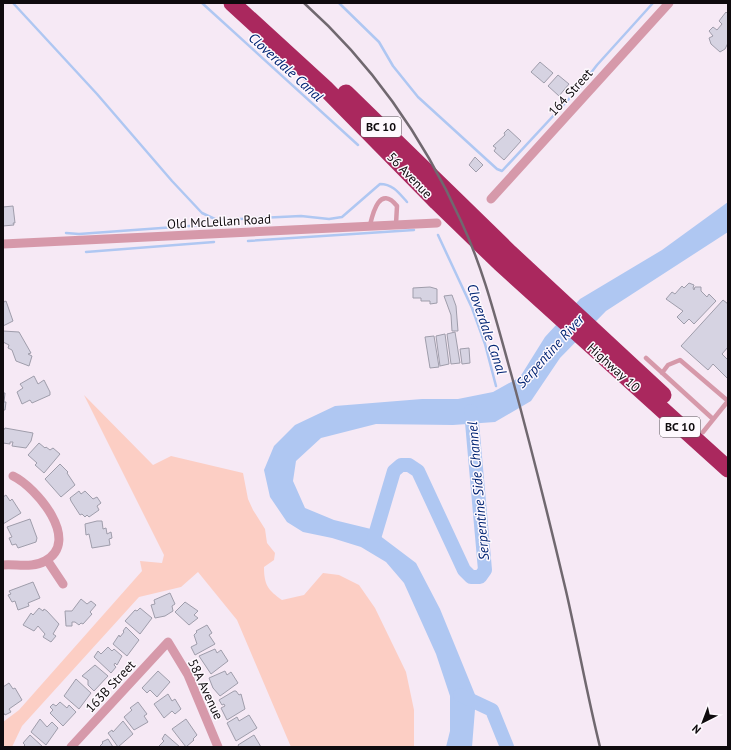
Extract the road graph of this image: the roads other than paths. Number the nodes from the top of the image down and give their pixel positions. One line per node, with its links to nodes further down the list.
1 (232, 3): 9 (highway, 56 Avenue / BC 10)
2 (249, 3): 9 (highway, 56 Avenue / BC 10)
3 (669, 3): 4 (street, 164 Street)
4 (491, 199)
5 (437, 222): 6 (street, Old McLellan Road)
6 (396, 224): 7 (street, Old McLellan Road); 7 (lane)
7 (370, 225): 8 (street, Old McLellan Road)
8 (3, 244)
9 (505, 258): 12 (highway, Highway 10 / BC 10)
10 (646, 358): 11 (lane)
11 (662, 373): 13 (lane); 14 (lane)
12 (637, 380): 14 (highway, Highway 10 / BC 10); 16 (highway, Highway 10 / BC 10)
13 (728, 401): 14 (lane)
14 (708, 426): 15 (highway, Highway 10 / BC 10)
15 (728, 454)
16 (728, 469)
17 (13, 476): 18 (street)
18 (47, 560): 19 (street); 20 (street)
19 (3, 565)
20 (63, 584)
21 (168, 642): 22 (street, 163B Street); 23 (street, 58A Avenue)
22 (71, 747)
23 (218, 747)

